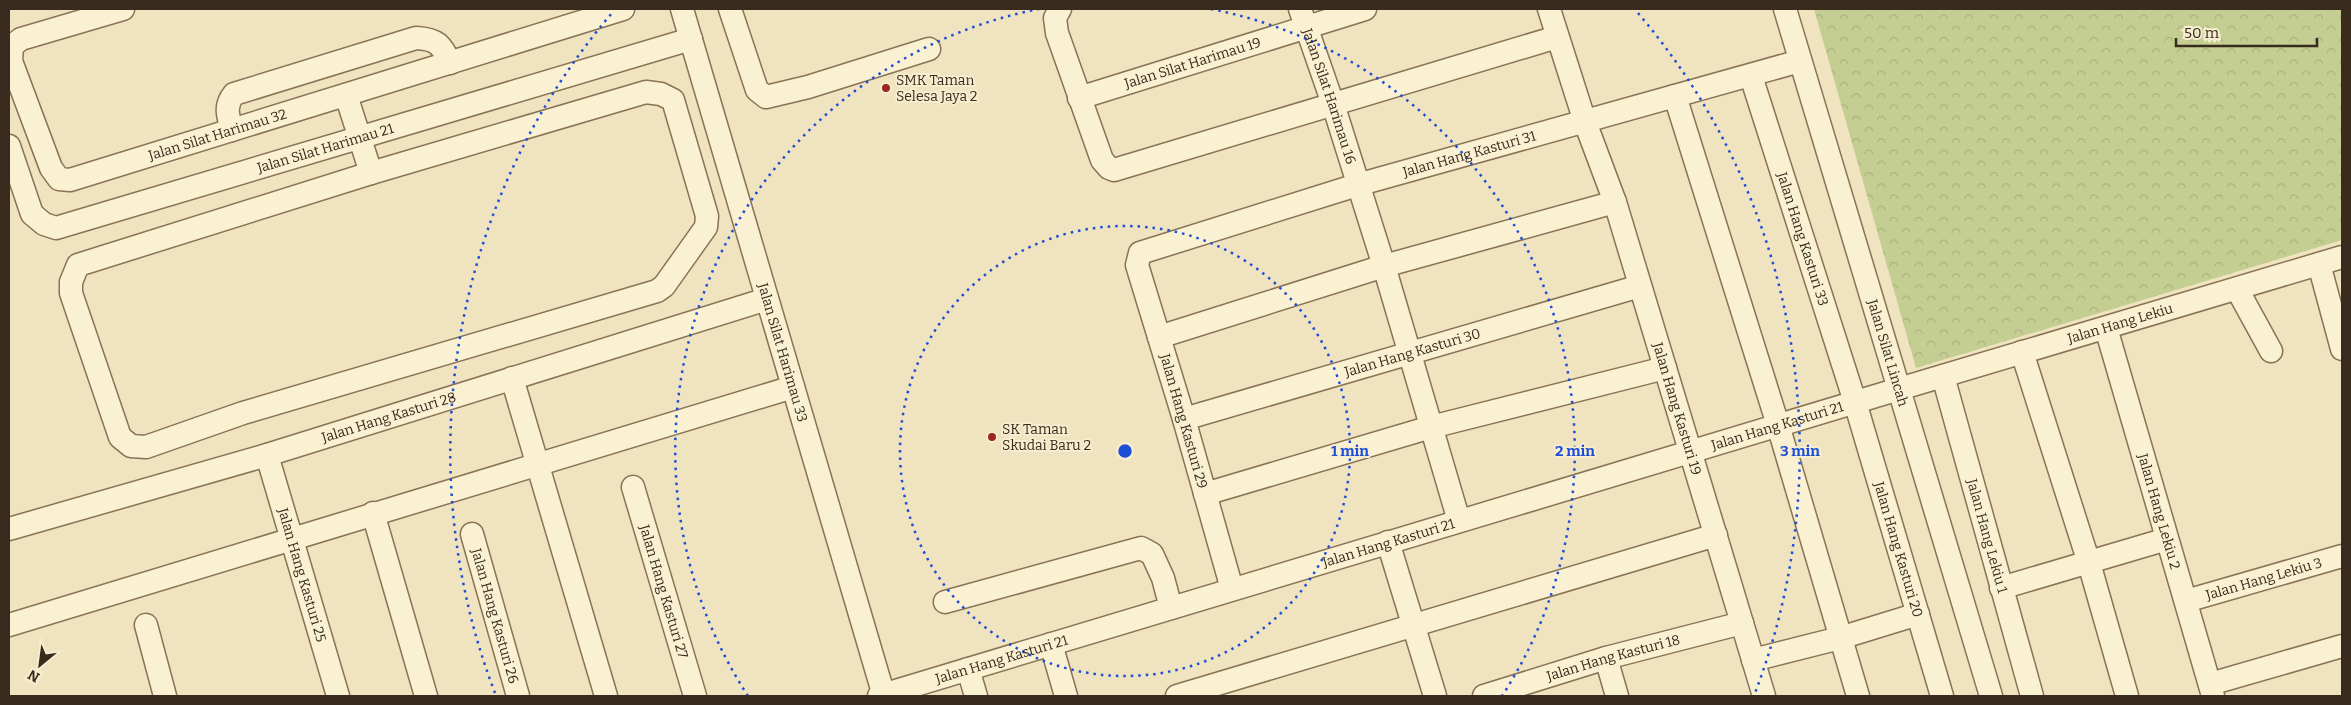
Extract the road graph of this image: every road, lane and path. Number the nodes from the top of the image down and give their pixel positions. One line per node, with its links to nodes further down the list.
1 (123, 9): 21 (street, Jalan Silat Harimau 32)
2 (623, 9): 14 (street, Jalan Silat Harimau 32)
3 (682, 9): 11 (street, Jalan Silat Harimau 33)
4 (730, 9): 12 (street)
5 (1060, 9): 18 (street)
6 (1364, 9): 9 (street, Jalan Silat Harimau 19)
7 (1549, 9): 10 (street, Jalan Hang Kasturi 19)
8 (1785, 9): 13 (street, Jalan Silat Lincah)
9 (1302, 18): 18 (street, Jalan Silat Harimau 19); 19 (street, Jalan Silat Harimau 16)
10 (1557, 37): 19 (street); 20 (street, Jalan Hang Kasturi 19)
11 (691, 39): 22 (street, Jalan Silat Harimau 21); 33 (street, Jalan Silat Harimau 33)
12 (929, 49)
13 (1800, 61): 15 (street, Jalan Hang Kasturi 31); 44 (street, Jalan Silat Lincah)
14 (450, 63): 16 (street, Jalan Silat Harimau 32); 21 (street)
15 (1751, 76): 17 (street, Jalan Hang Kasturi 31); 45 (street, Jalan Hang Kasturi 33)
16 (346, 95): 21 (street, Jalan Silat Harimau 32); 22 (street)
17 (1675, 96): 20 (street, Jalan Hang Kasturi 31); 47 (street)
18 (1080, 98): 19 (street)
19 (1333, 104): 25 (street, Jalan Silat Harimau 16)
20 (1585, 122): 25 (street, Jalan Hang Kasturi 31); 26 (street, Jalan Hang Kasturi 19)
21 (232, 130)
22 (360, 139): 23 (street, Jalan Silat Harimau 21); 24 (street)
23 (9, 146)
24 (371, 173): 24 (street)
25 (1357, 185): 27 (street, Jalan Hang Kasturi 31); 30 (street, Jalan Silat Harimau 16)
26 (1615, 202): 30 (street); 31 (street, Jalan Hang Kasturi 19)
27 (1140, 253): 35 (street, Jalan Hang Kasturi 29)
28 (2342, 257): 29 (street, Jalan Hang Lekiu)
29 (2319, 264): 32 (street, Jalan Hang Lekiu); 36 (street)
30 (1384, 266): 35 (street); 39 (street, Jalan Silat Harimau 16)
31 (1640, 286): 39 (street, Jalan Hang Kasturi 30); 40 (street, Jalan Hang Kasturi 19)
32 (2237, 288): 34 (street, Jalan Hang Lekiu); 37 (street)
33 (767, 298): 42 (street, Jalan Hang Kasturi 28); 43 (street, Jalan Silat Harimau 33)
34 (2106, 328): 38 (street, Jalan Hang Lekiu); 60 (street, Jalan Hang Lekiu 2)
35 (1159, 337): 46 (street, Jalan Hang Kasturi 29)
36 (2342, 349)
37 (2272, 351)
38 (2022, 352): 41 (street, Jalan Hang Lekiu); 62 (street)
39 (1408, 353): 46 (street, Jalan Hang Kasturi 30); 48 (street, Jalan Silat Harimau 16)
40 (1665, 368): 48 (street); 49 (street, Jalan Hang Kasturi 19)
41 (1942, 376): 44 (street, Jalan Hang Lekiu); 64 (street, Jalan Hang Lekiu 1)
42 (512, 378): 50 (street, Jalan Hang Kasturi 28); 51 (street)
43 (793, 387): 51 (street); 87 (street, Jalan Silat Harimau 33)
44 (1899, 388): 45 (street, Jalan Hang Kasturi 21); 97 (street, Jalan Silat Lincah)
45 (1855, 402): 47 (street, Jalan Hang Kasturi 21); 69 (street, Jalan Hang Kasturi 20)
46 (1184, 419): 53 (street, Jalan Hang Kasturi 29)
47 (1778, 425): 49 (street, Jalan Hang Kasturi 21); 74 (street)
48 (1431, 428): 53 (street); 55 (street, Jalan Silat Harimau 16)
49 (1690, 452): 55 (street, Jalan Hang Kasturi 21); 58 (street, Jalan Hang Kasturi 19)
50 (266, 455): 56 (street, Jalan Hang Kasturi 28); 59 (street, Jalan Hang Kasturi 25)
51 (536, 464): 54 (street); 85 (street)
52 (633, 487): 86 (street, Jalan Hang Kasturi 27)
53 (1206, 494): 65 (street, Jalan Hang Kasturi 29)
54 (373, 513): 59 (street); 83 (street)
55 (1459, 521): 61 (street, Jalan Hang Kasturi 21)
56 (9, 529)
57 (472, 534): 84 (street, Jalan Hang Kasturi 26)
58 (1716, 535): 70 (street, Jalan Hang Kasturi 19); 73 (street)
59 (291, 538): 71 (street); 82 (street, Jalan Hang Kasturi 25)
60 (2167, 539): 62 (street); 66 (street, Jalan Hang Lekiu 2)
61 (1388, 542): 65 (street, Jalan Hang Kasturi 21); 73 (street)
62 (2089, 562): 64 (street); 99 (street)
63 (2339, 563): 66 (street, Jalan Hang Lekiu 3)
64 (2002, 588): 98 (street, Jalan Hang Lekiu 1)
65 (1232, 590): 68 (street, Jalan Hang Kasturi 21)
66 (2186, 601): 80 (street, Jalan Hang Lekiu 2)
67 (945, 602): 68 (street)
68 (1171, 608): 75 (street, Jalan Hang Kasturi 21)
69 (1918, 614): 74 (street); 96 (street, Jalan Hang Kasturi 20)
70 (1742, 623): 77 (street, Jalan Hang Kasturi 18); 78 (street, Jalan Hang Kasturi 19)
71 (9, 625)
72 (146, 625): 81 (street)
73 (1414, 627): 90 (street); 91 (street)
74 (1840, 638): 78 (street); 95 (street)
75 (1051, 644): 79 (street, Jalan Hang Kasturi 21); 89 (street)
76 (2342, 646): 80 (street)
77 (1606, 658): 92 (street, Jalan Hang Kasturi 18); 93 (street)
78 (1753, 660): 94 (street, Jalan Hang Kasturi 19)
79 (968, 669): 87 (street, Jalan Hang Kasturi 21); 88 (street)
80 (2211, 690)
81 (165, 696)
82 (338, 696)
83 (426, 696)
84 (518, 696)
85 (606, 696)
86 (695, 696)
87 (882, 696)
88 (976, 696)
89 (1066, 696)
90 (1177, 696)
91 (1435, 696)
92 (1484, 696)
93 (1617, 696)
94 (1764, 696)
95 (1858, 696)
96 (1942, 696)
97 (1991, 696)
98 (2032, 696)
99 (2127, 696)

